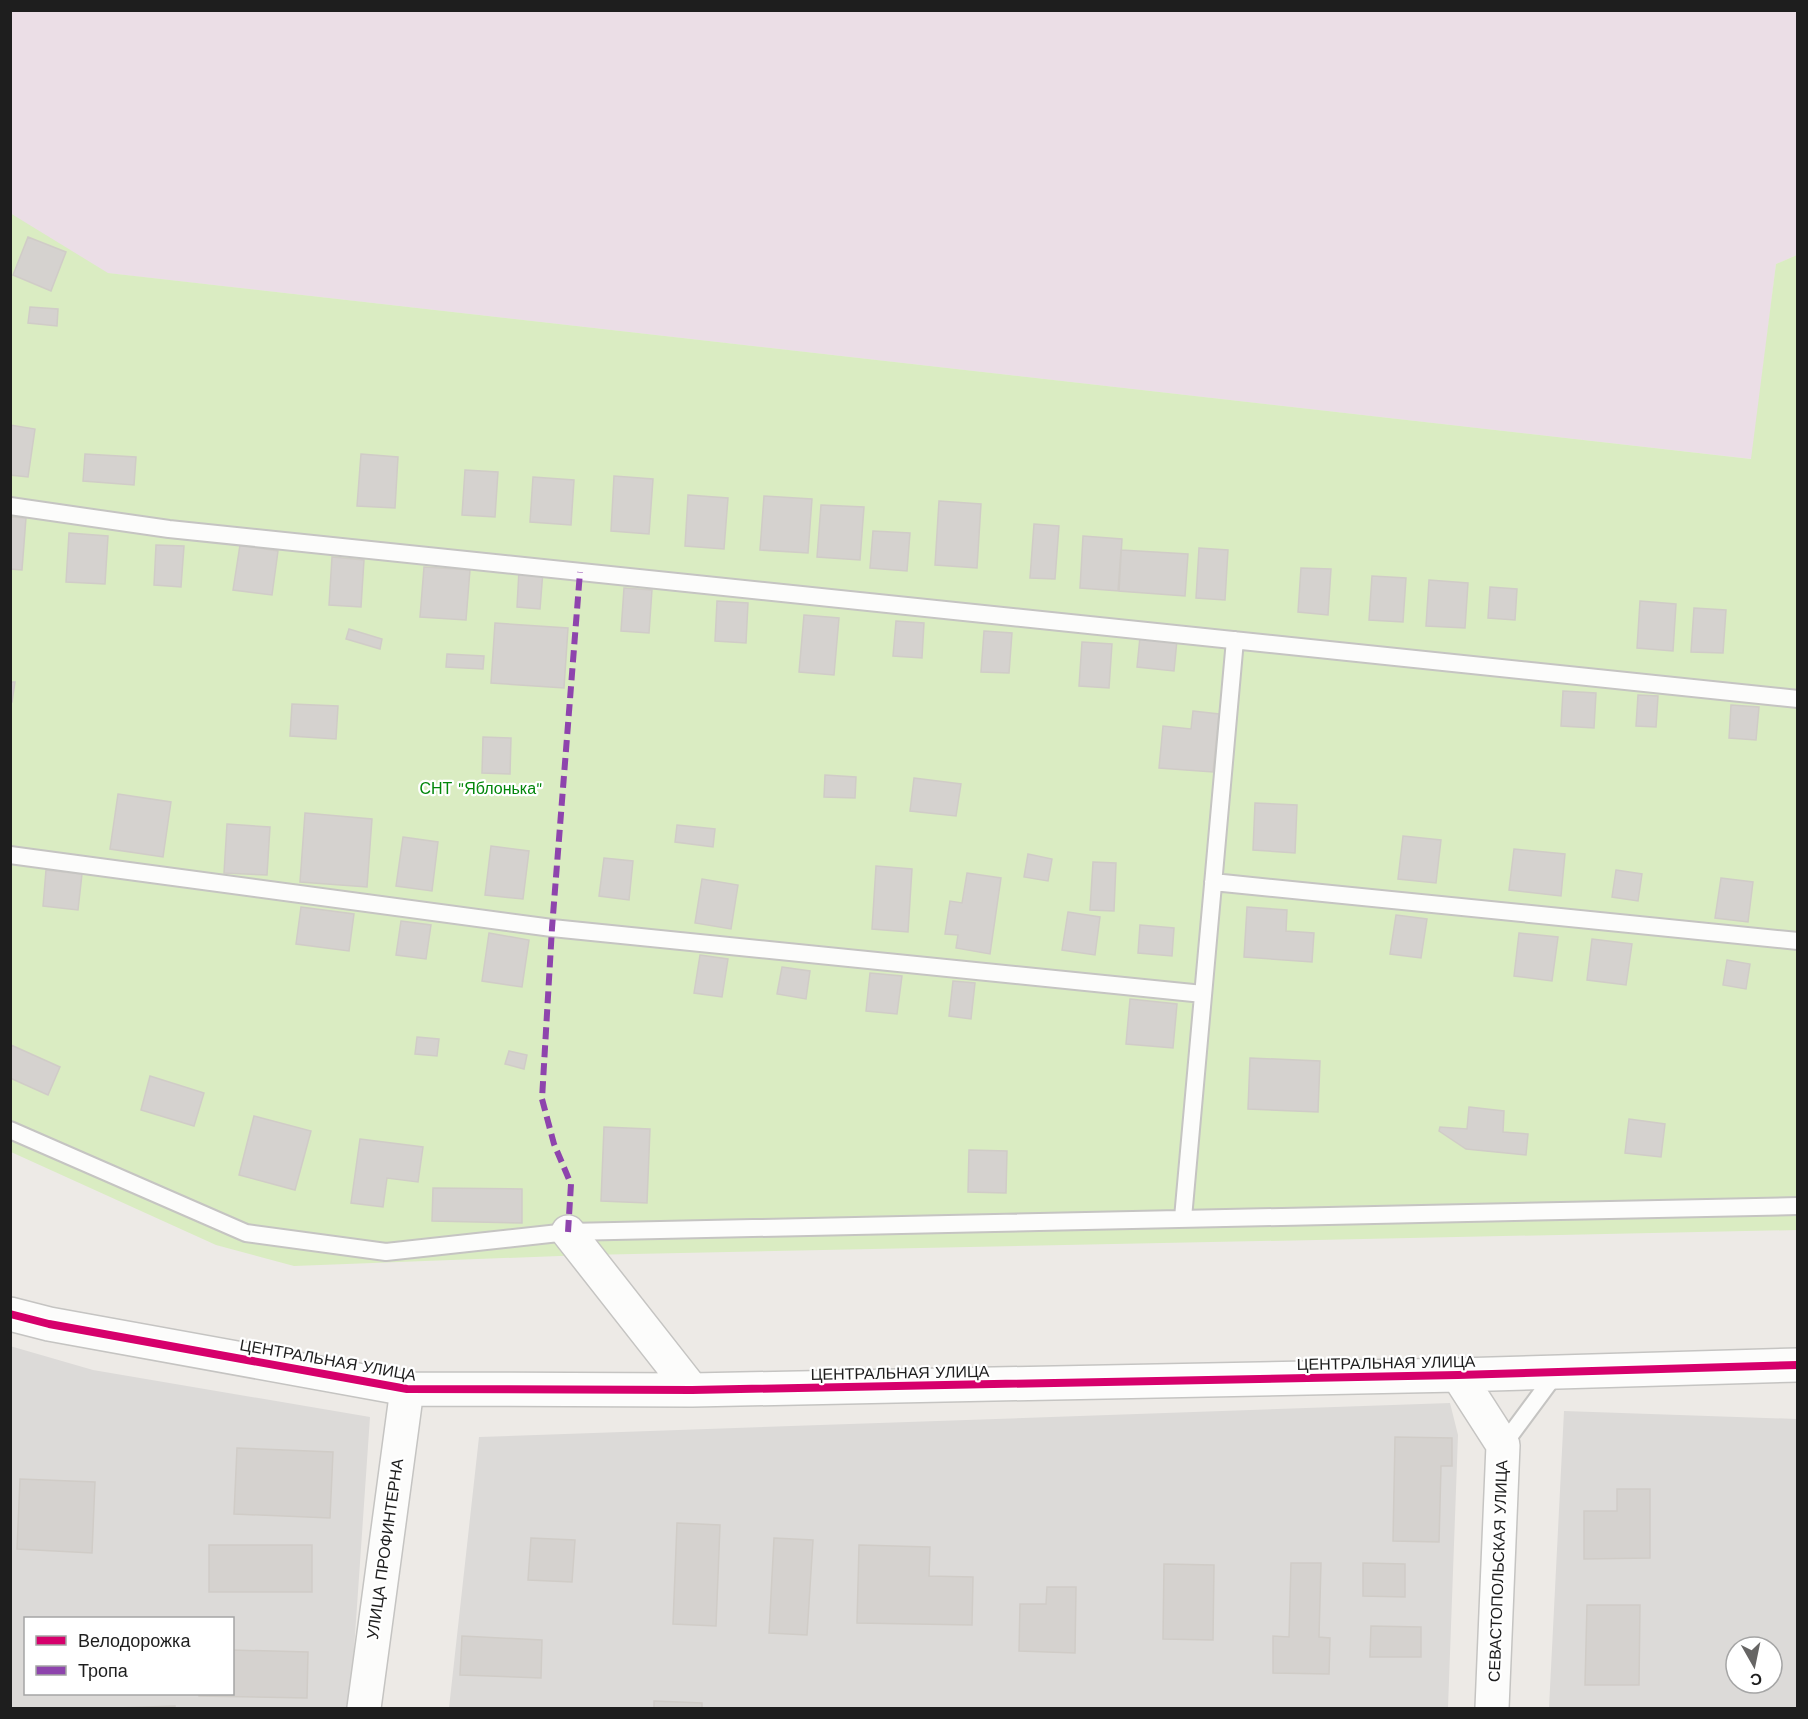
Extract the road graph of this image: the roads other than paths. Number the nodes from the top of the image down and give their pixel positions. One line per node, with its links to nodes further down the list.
1 (10, 506): 2 (lane)
2 (1235, 640): 3 (lane); 5 (lane)
3 (1797, 699)
4 (10, 855): 7 (lane)
5 (1213, 882): 6 (lane); 7 (lane)
6 (1797, 941)
7 (1203, 994): 10 (lane)
8 (10, 1130): 11 (lane)
9 (1797, 1206): 10 (lane)
10 (1183, 1218): 11 (lane)
11 (568, 1232): 17 (street)
12 (10, 1314): 16 (street, ЦЕНТРАЛЬНАЯ УЛИЦА)
13 (1797, 1365): 14 (street, ЦЕНТРАЛЬНАЯ УЛИЦА)
14 (1557, 1372): 15 (street, ЦЕНТРАЛЬНАЯ УЛИЦА); 18 (lane)
15 (1458, 1375): 17 (street, ЦЕНТРАЛЬНАЯ УЛИЦА); 18 (street, СЕВАСТОПОЛЬСКАЯ УЛИЦА)
16 (407, 1389): 17 (street, ЦЕНТРАЛЬНАЯ УЛИЦА); 19 (street, УЛИЦА ПРОФИНТЕРНА)
17 (692, 1390)
18 (1503, 1445): 20 (street, СЕВАСТОПОЛЬСКАЯ УЛИЦА)
19 (364, 1708)
20 (1492, 1708)

